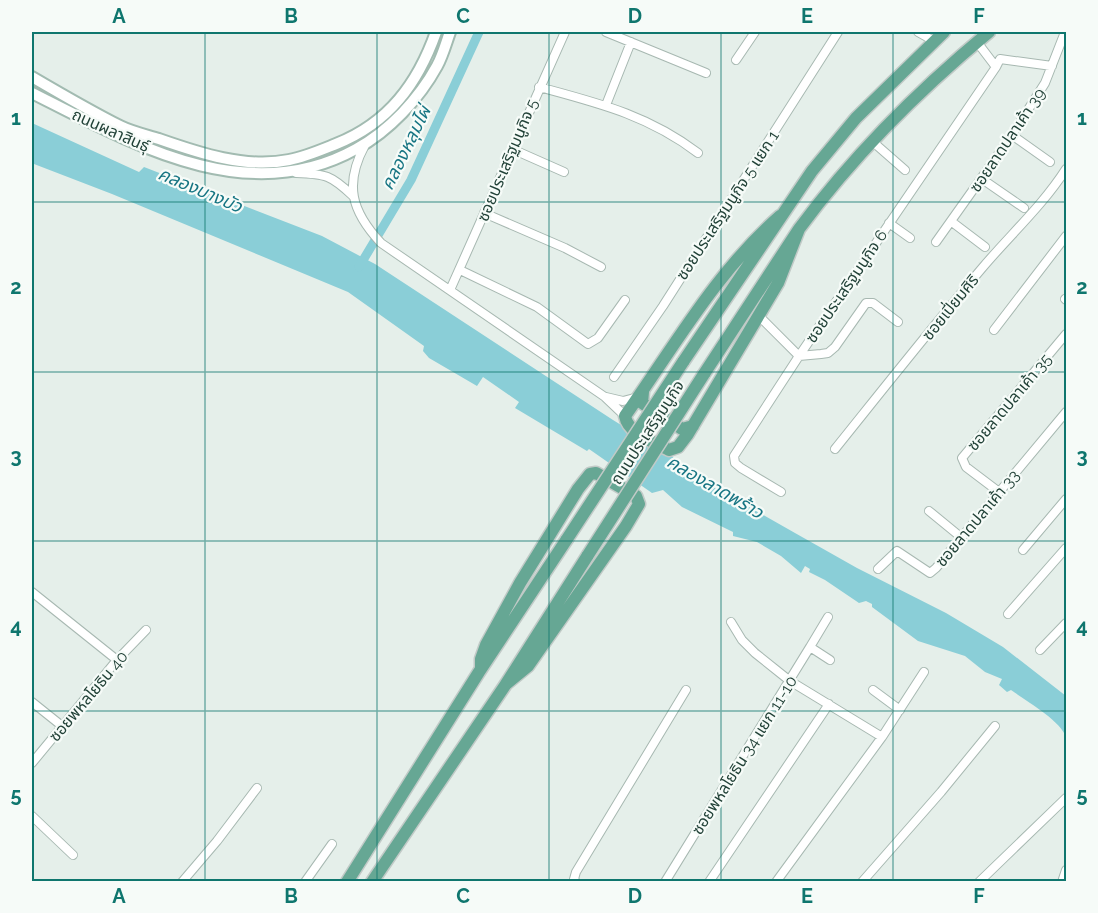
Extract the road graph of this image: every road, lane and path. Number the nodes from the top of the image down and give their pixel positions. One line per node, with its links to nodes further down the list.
1 (436, 32): 17 (main road, ถนนผลาสินธุ์)
2 (450, 32): 23 (main road, ถนนผลาสินธุ์)
3 (565, 32): 18 (street, ซอยประเสริฐมนูกิจ 5)
4 (606, 32): 12 (street)
5 (755, 32): 13 (street)
6 (838, 32): 52 (street, ซอยประเสริฐมนูกิจ 5 แยก 1)
7 (918, 32): 10 (street)
8 (989, 32): 11 (main road)
9 (1065, 32): 14 (street, ซอยลาดปลาเค้า 39)
10 (941, 35): 35 (main road, ถนนประเสริฐมนูกิจ)
11 (980, 37): 15 (street); 22 (main road, ถนนประเสริฐมนูกิจ)
12 (631, 42): 16 (street); 20 (street)
13 (736, 60)
14 (1052, 66): 15 (street); 21 (street, ซอยลาดปลาเค้า 39)
15 (996, 67): 37 (street, ซอยประเสริฐมนูกิจ 6)
16 (706, 73)
17 (32, 77)
18 (539, 87): 20 (street); 24 (street, ซอยประเสริฐมนูกิจ 5)
19 (32, 93): 30 (main road, ถนนผลาสินธุ์)
20 (606, 105): 25 (street)
21 (1012, 135): 26 (street); 31 (street, ซอยลาดปลาเค้า 39)
22 (873, 142): 28 (street); 38 (main road, ถนนประเสริฐมนูกิจ)
23 (364, 145): 30 (main road, ถนนผลาสินธุ์); 32 (street)
24 (512, 149): 29 (street); 34 (street, ซอยประเสริฐมนูกิจ 5)
25 (698, 153)
26 (1050, 162)
27 (1066, 169): 58 (street, ซอยเปี่ยมศิริ)
28 (905, 171)
29 (564, 172)
30 (293, 173): 32 (street)
31 (981, 179): 33 (street); 36 (street, ซอยลาดปลาเค้า 39)
32 (353, 196): 45 (street)
33 (1024, 208)
34 (484, 213): 43 (street); 44 (street, ซอยประเสริฐมนูกิจ 5)
35 (780, 216): 53 (main road); 77 (main road, ถนนประเสริฐมนูกิจ, bridge)
36 (952, 222): 41 (street, ซอยลาดปลาเค้า 39); 42 (street)
37 (889, 223): 40 (street); 51 (street, ซอยประเสริฐมนูกิจ 6)
38 (799, 228): 47 (main road); 80 (main road, ถนนประเสริฐมนูกิจ, bridge)
39 (1066, 236): 49 (street)
40 (910, 238)
41 (936, 242)
42 (985, 247)
43 (601, 267)
44 (460, 270): 45 (street, ซอยประเสริฐมนูกิจ 5); 46 (street)
45 (450, 290): 54 (street)
46 (626, 300)
47 (759, 316): 51 (street); 57 (main road)
48 (898, 322): 51 (street)
49 (994, 330)
50 (1066, 334): 60 (street, ซอยลาดปลาเค้า 35)
51 (799, 356): 59 (street, ซอยประเสริฐมนูกิจ 6)
52 (614, 377)
53 (641, 394): 54 (street); 56 (main road); 57 (main road)
54 (605, 397): 56 (street)
55 (1066, 412): 60 (street, ซอยลาดปลาเค้า 33)
56 (625, 416): 57 (main road)
57 (693, 426)
58 (835, 449)
59 (781, 492)
60 (999, 492): 63 (street, ซอยลาดปลาเค้า 33)
61 (1066, 499): 65 (street)
62 (929, 511): 63 (street)
63 (962, 538): 66 (street, ซอยลาดปลาเค้า 33)
64 (1066, 548): 68 (street)
65 (1023, 550)
66 (878, 569)
67 (32, 592): 75 (street)
68 (1008, 614)
69 (828, 617): 73 (street, ซอยพหลโยธิน 34 แยก 11-10)
70 (731, 622): 79 (street)
71 (1066, 623): 74 (street)
72 (146, 630): 75 (street, ซอยพหลโยธิน 40)
73 (810, 647): 76 (street); 79 (street, ซอยพหลโยธิน 34 แยก 11-10)
74 (1040, 650)
75 (117, 660): 86 (street, ซอยพหลโยธิน 40)
76 (830, 660)
77 (481, 669): 80 (main road); 99 (main road, ถนนประเสริฐมนูกิจ)
78 (924, 672): 85 (street)
79 (790, 681): 84 (street); 101 (street, ซอยพหลโยธิน 34 แยก 11-10)
80 (506, 684): 96 (main road, ถนนประเสริฐมนูกิจ)
81 (686, 690): 100 (street)
82 (873, 690): 85 (street)
83 (32, 702): 86 (street)
84 (829, 704): 88 (street); 102 (street)
85 (900, 710): 88 (street)
86 (62, 726): 89 (street, ซอยพหลโยธิน 40)
87 (995, 726): 104 (street)
88 (882, 737): 103 (street)
89 (32, 763)
90 (257, 788): 97 (street)
91 (1066, 798): 105 (street)
92 (32, 816): 94 (street)
93 (332, 843): 98 (street)
94 (73, 855)
95 (1066, 870): 106 (street)
96 (374, 881)
97 (182, 882)
98 (305, 882)
99 (346, 882)
100 (576, 882)
101 (665, 882)
102 (709, 882)
103 (776, 882)
104 (862, 882)
105 (979, 882)
106 (1062, 882)

